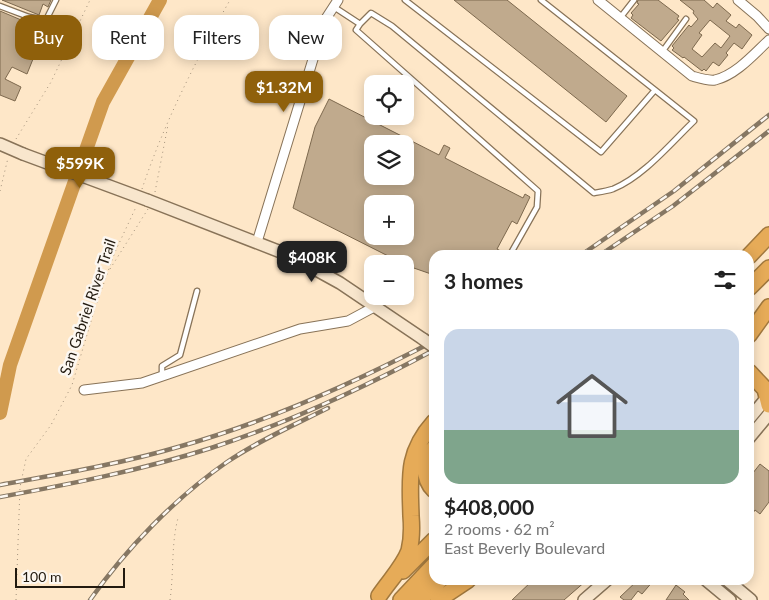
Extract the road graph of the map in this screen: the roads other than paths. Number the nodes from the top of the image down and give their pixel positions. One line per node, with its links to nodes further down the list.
1 (56, 0): 8 (lane)
2 (405, 0): 15 (lane)
3 (541, 0): 15 (lane)
4 (598, 0): 9 (street)
5 (634, 0): 9 (lane)
6 (738, 0): 12 (street)
7 (336, 3): 11 (lane); 18 (street)
8 (0, 6)
9 (620, 18): 14 (street)
10 (686, 20): 14 (lane)
11 (360, 24): 15 (lane); 19 (lane)
12 (769, 29)
13 (769, 40): 14 (street)
14 (662, 52)
15 (655, 90)
16 (0, 144): 18 (main road, bridge)
17 (769, 235): 20 (highway)
18 (257, 242): 24 (main road)
19 (513, 250)
20 (754, 250)
21 (769, 268): 22 (highway)
22 (754, 283)
23 (197, 291): 28 (lane)
24 (376, 306): 27 (main road, bridge); 28 (street)
25 (769, 308): 26 (highway)
26 (754, 328)
27 (429, 343)
28 (162, 376): 32 (street)
29 (754, 377): 30 (highway)
30 (769, 378)
31 (754, 381): 33 (highway)
32 (84, 390)
33 (768, 406): 34 (main road); 36 (main road)
34 (754, 416)
35 (429, 429): 48 (highway)
36 (754, 430)
37 (429, 456): 38 (highway)
38 (429, 484)
39 (429, 545): 48 (highway)
40 (429, 570): 49 (highway)
41 (429, 584): 50 (highway)
42 (435, 585): 51 (highway)
43 (447, 585): 52 (highway)
44 (460, 585): 53 (highway)
45 (601, 585): 54 (main road)
46 (712, 585): 55 (main road)
47 (732, 585): 56 (main road)
48 (377, 598)
49 (401, 600)
50 (413, 600)
51 (419, 600)
52 (432, 600)
53 (438, 600)
54 (584, 600)
55 (730, 600)
56 (751, 600)

